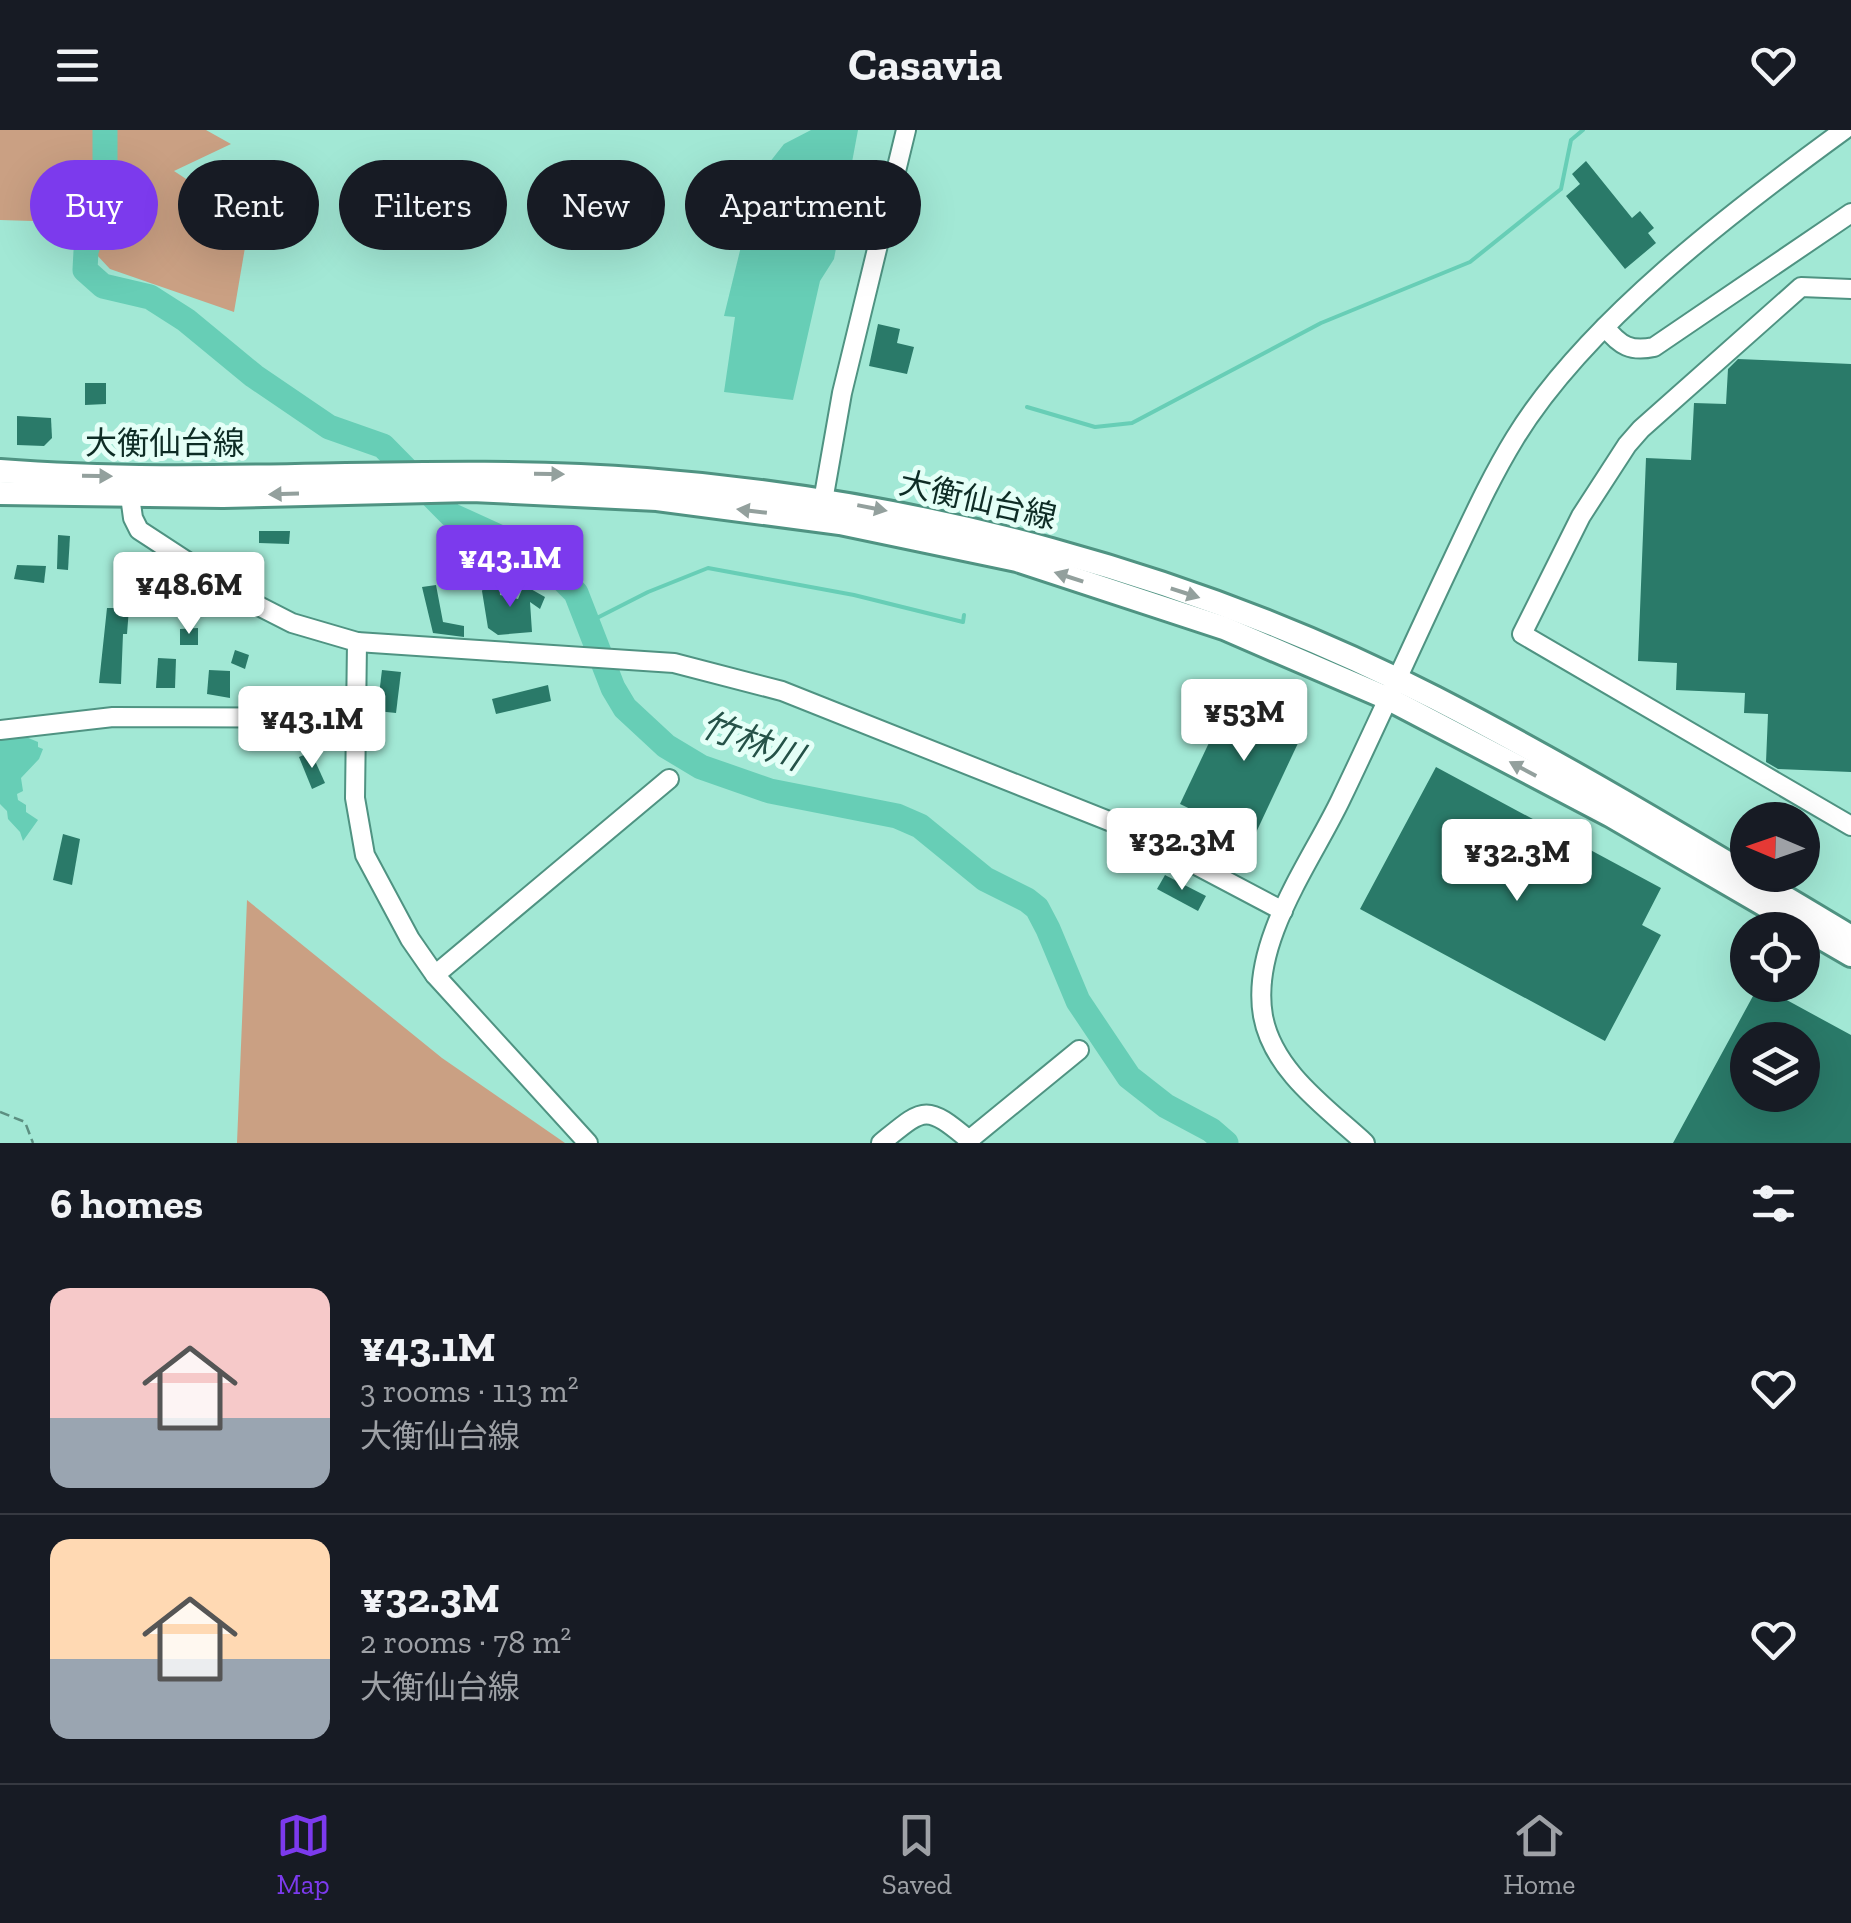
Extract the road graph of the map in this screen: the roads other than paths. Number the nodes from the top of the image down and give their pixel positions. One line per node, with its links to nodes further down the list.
1 (906, 130): 9 (street)
2 (1844, 130): 5 (street)
3 (1851, 214): 5 (street)
4 (1851, 289): 15 (street)
5 (1606, 328): 11 (street)
6 (0, 471): 9 (main road, 大衡仙台線, one-way to 9)
7 (0, 493): 8 (main road, 大衡仙台線)
8 (130, 496): 10 (street); 11 (main road, 大衡仙台線, one-way to 8)
9 (822, 500): 11 (main road, 大衡仙台線, one-way to 11)
10 (357, 642): 12 (street); 16 (street)
11 (1393, 690): 16 (street); 17 (main road, 大衡仙台線); 18 (main road, 大衡仙台線, one-way to 11)
12 (355, 718): 13 (street); 19 (street)
13 (0, 730)
14 (669, 778): 19 (street)
15 (1851, 826)
16 (1283, 911): 23 (street)
17 (1851, 937)
18 (1851, 955)
19 (435, 975): 21 (street)
20 (1079, 1050): 22 (street)
21 (588, 1143)
22 (881, 1143)
23 (1366, 1143)

